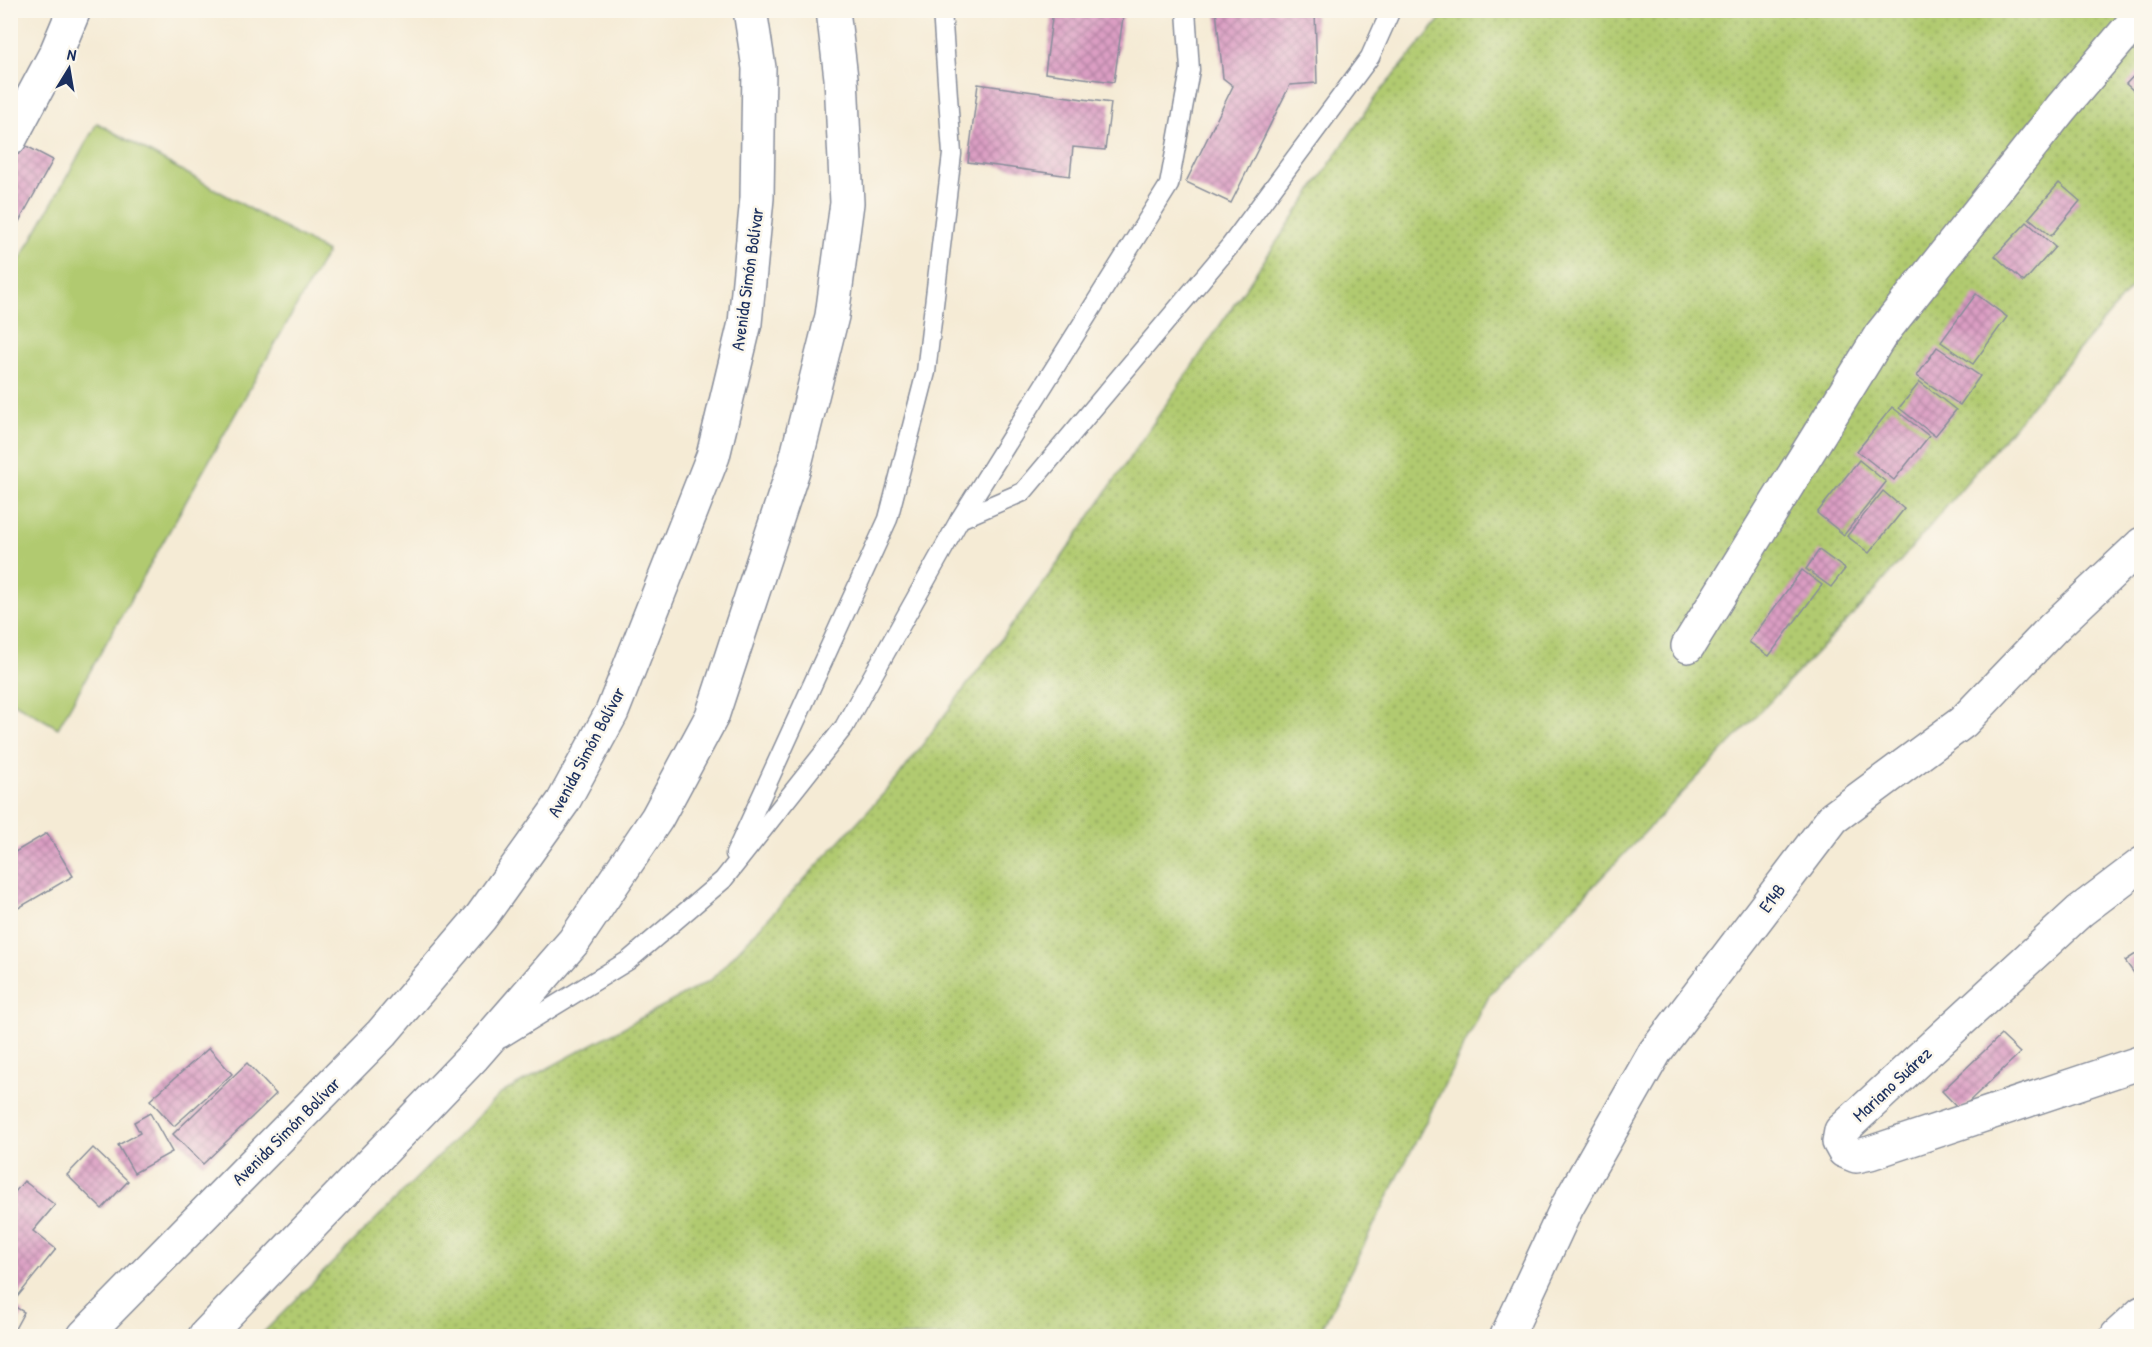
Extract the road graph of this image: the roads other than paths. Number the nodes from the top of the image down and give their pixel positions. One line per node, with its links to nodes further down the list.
1 (74, 10): 8 (main road)
2 (750, 10): 17 (main road, Avenida Simón Bolívar)
3 (833, 10): 14 (main road)
4 (942, 10): 13 (lane)
5 (1186, 10): 9 (lane)
6 (1390, 10): 9 (lane)
7 (2142, 13): 11 (main road)
8 (10, 140)
9 (960, 519): 13 (lane)
10 (2142, 544): 19 (main road, E14B)
11 (1688, 646)
12 (2142, 864): 15 (main road, Mariano Suárez)
13 (723, 880): 14 (lane)
14 (474, 1056): 18 (main road)
15 (2142, 1062)
16 (2142, 1313): 20 (main road)
17 (84, 1336)
18 (205, 1336)
19 (1508, 1336)
20 (2117, 1336)

